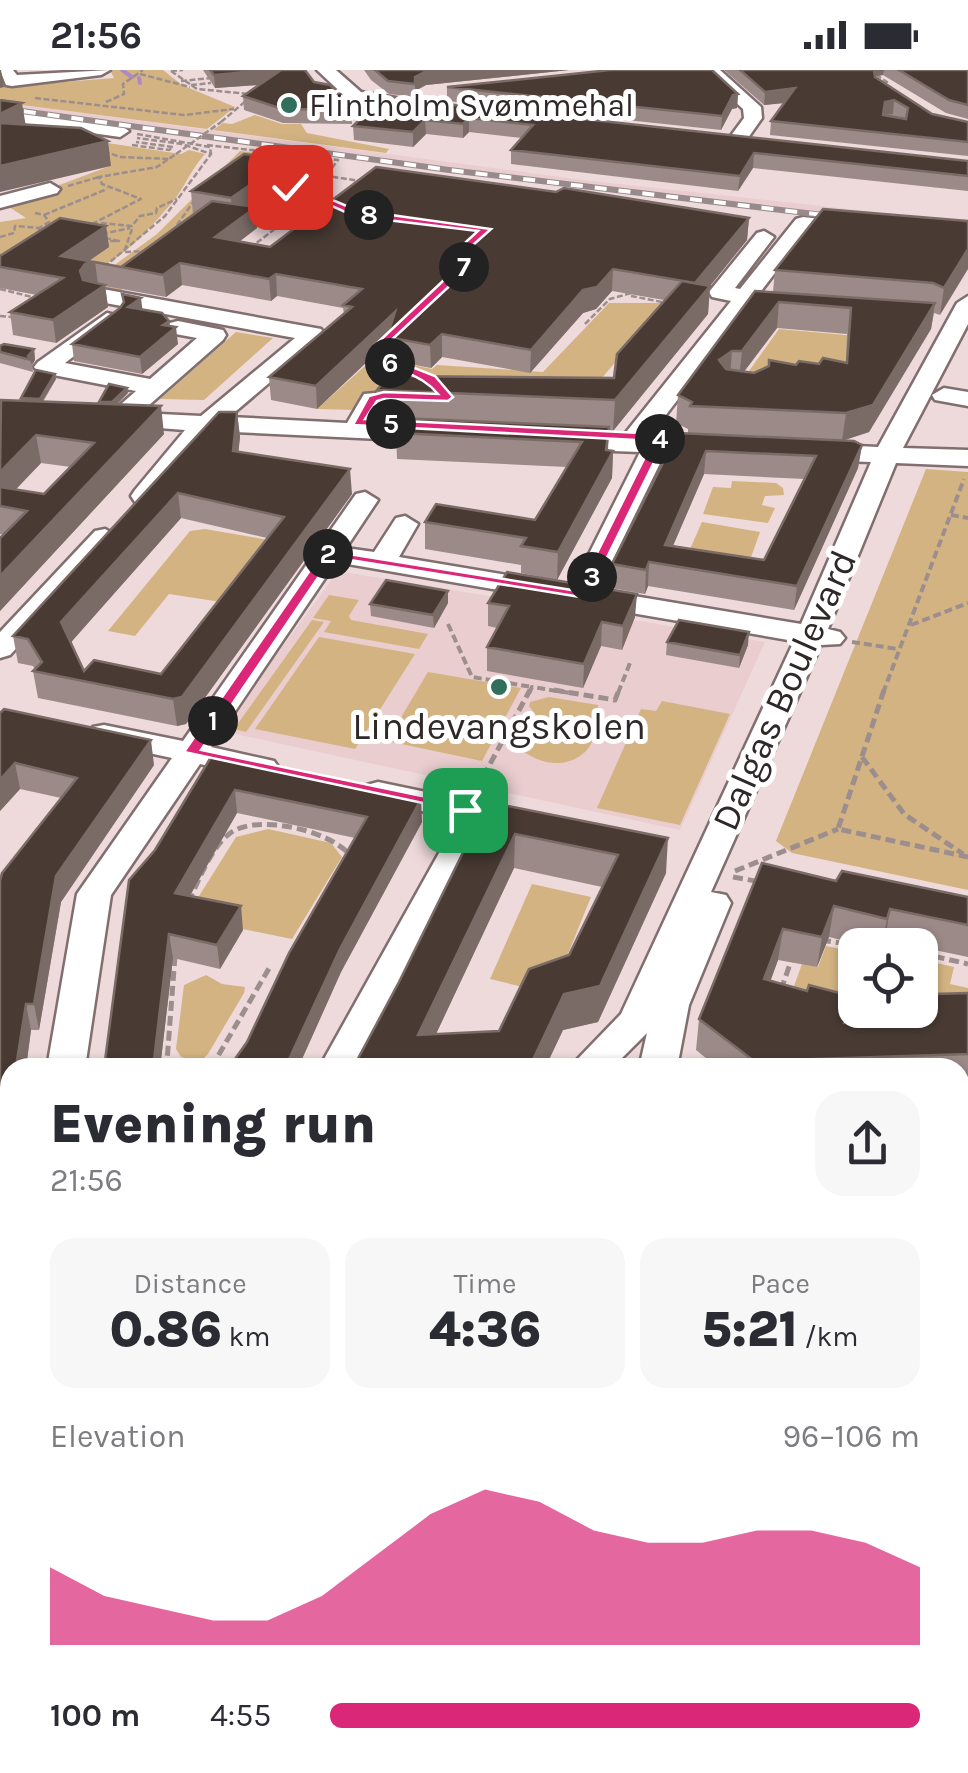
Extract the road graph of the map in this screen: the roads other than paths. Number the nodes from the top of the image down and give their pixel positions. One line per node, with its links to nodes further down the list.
1 (102, 70): 4 (street)
2 (326, 70): 5 (street)
3 (710, 70): 9 (street)
4 (8, 75)
5 (435, 99)
6 (0, 116): 7 (street)
7 (120, 137)
8 (710, 138): 9 (street)
9 (736, 141): 10 (street)
10 (766, 144)
11 (50, 189): 12 (street)
12 (0, 202)
13 (876, 231): 15 (street)
14 (764, 237): 15 (street)
15 (745, 301): 17 (street); 30 (street)
16 (101, 308): 21 (street); 22 (street); 26 (street)
17 (776, 308)
18 (964, 317): 33 (street, Dalgas Boulevard)
19 (32, 349): 21 (street)
20 (968, 354): 24 (street, Dalgas Boulevard)
21 (62, 355): 22 (street)
22 (154, 387): 25 (street)
23 (448, 397): 27 (street)
24 (956, 397): 33 (street, Dalgas Boulevard)
25 (126, 412): 26 (street); 26 (street)
26 (211, 419): 27 (street); 41 (street)
27 (355, 427): 28 (street)
28 (474, 432)
29 (534, 436): 30 (street)
30 (645, 441): 31 (street); 39 (street)
31 (742, 445)
32 (789, 447): 33 (street)
33 (899, 451): 34 (street); 40 (street, Dalgas Boulevard)
34 (968, 455)
35 (365, 500): 37 (street)
36 (405, 524): 38 (street)
37 (329, 553): 38 (street); 43 (street)
38 (382, 562): 39 (street)
39 (582, 596): 40 (street)
40 (821, 636): 50 (street, Dalgas Boulevard); 51 (street, Dalgas Boulevard)
41 (0, 649)
42 (76, 728): 43 (street)
43 (192, 752): 44 (street); 48 (street)
44 (289, 773)
45 (348, 785): 46 (street)
46 (471, 811): 47 (street); 49 (street)
47 (550, 828)
48 (68, 1058)
49 (343, 1058)
50 (598, 1058)
51 (660, 1058)

